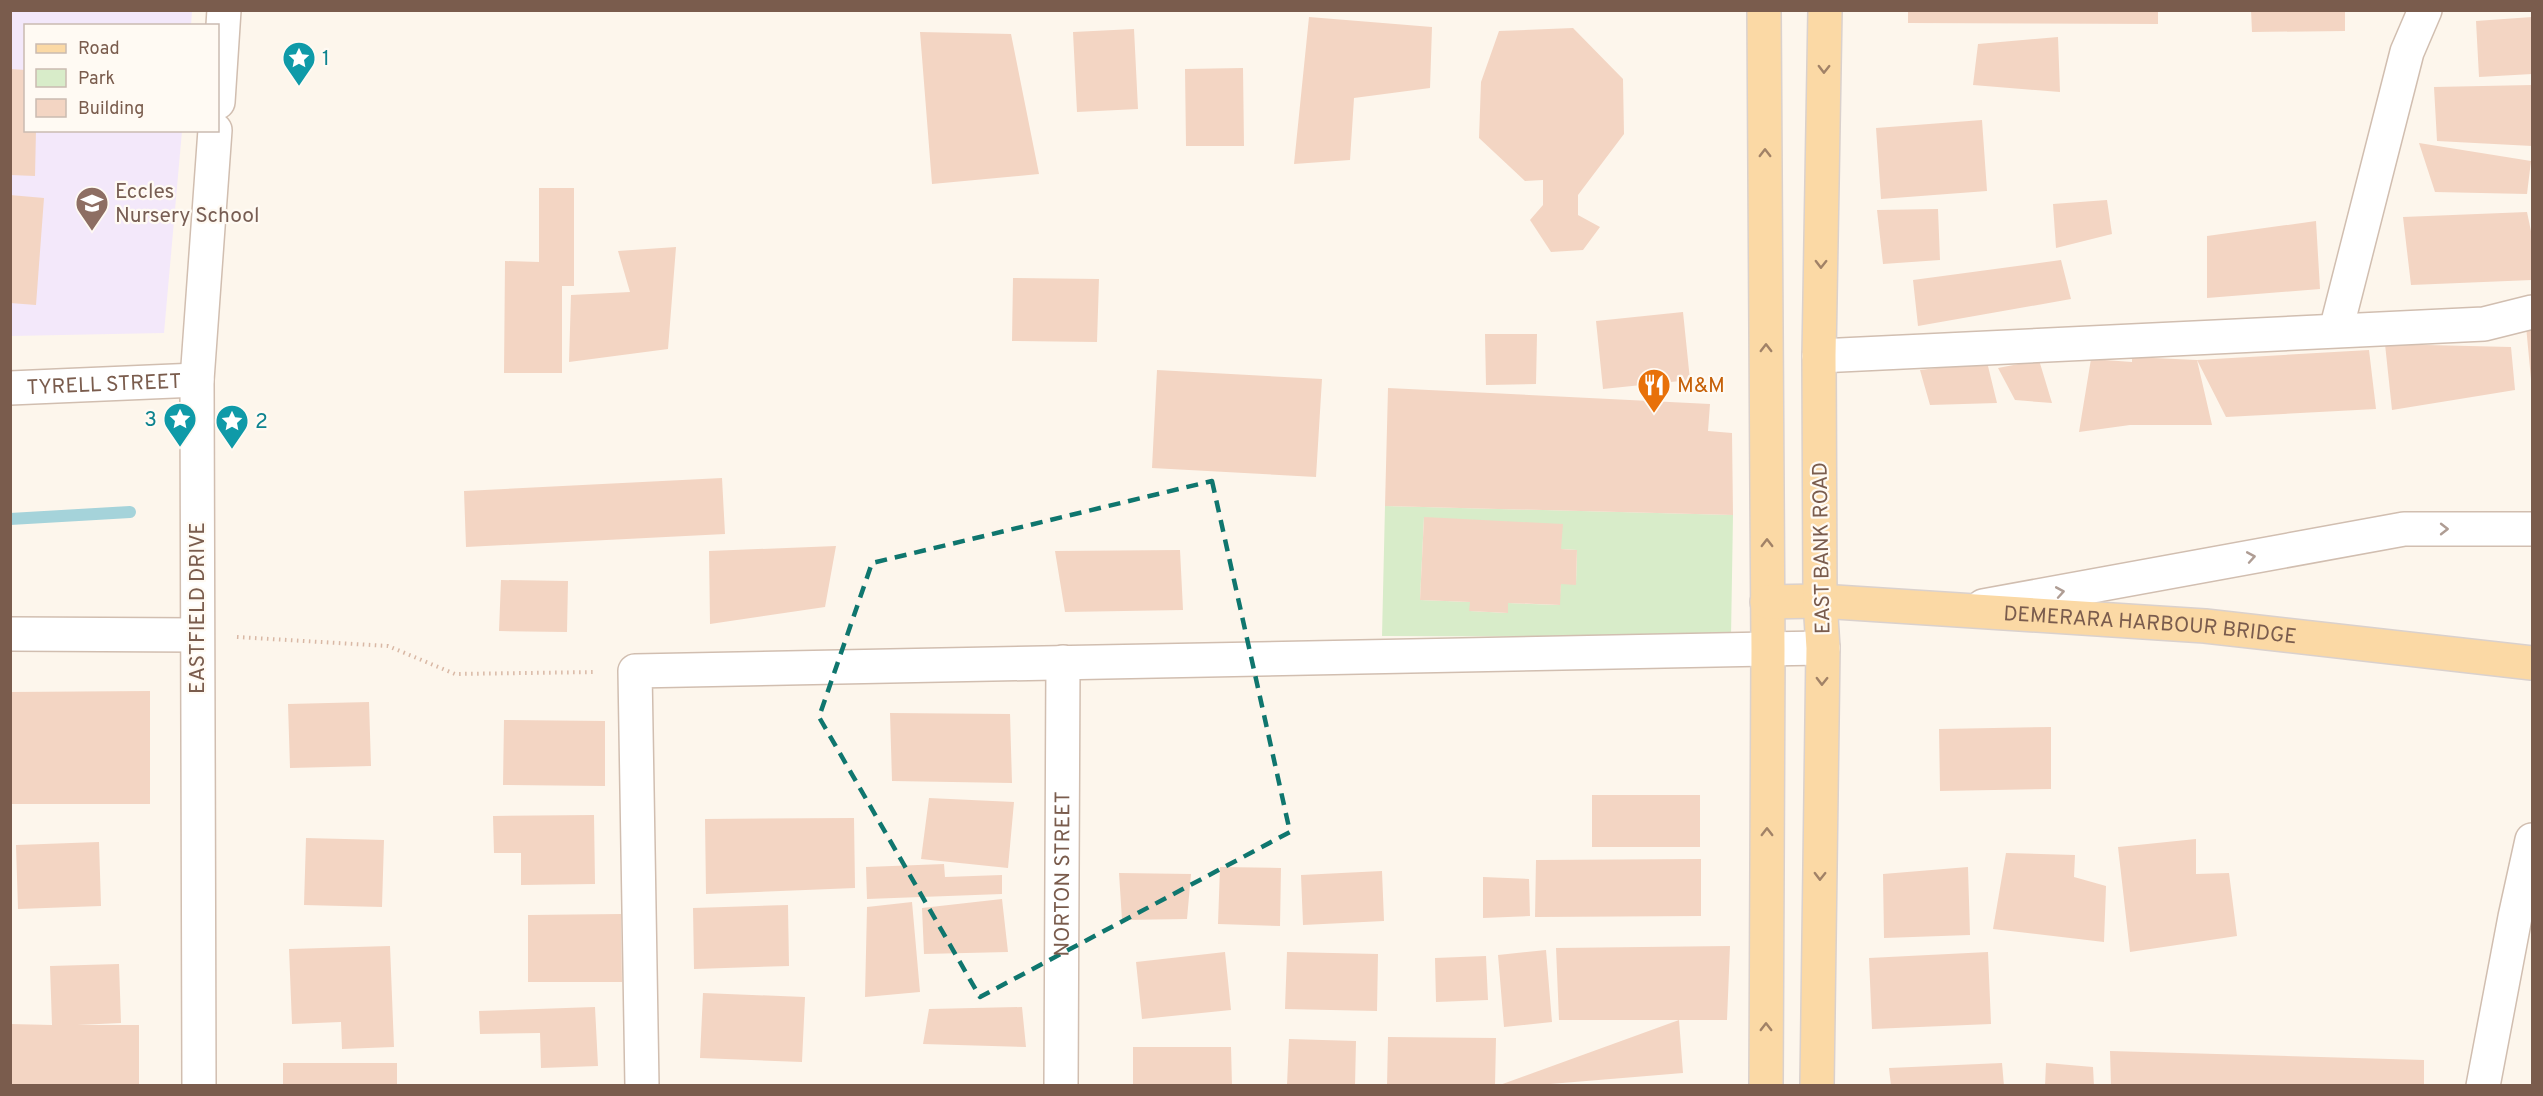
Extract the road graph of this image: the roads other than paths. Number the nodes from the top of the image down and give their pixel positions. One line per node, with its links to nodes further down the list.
1 (224, 10): 5 (street)
2 (1764, 10): 14 (main road, one-way to 2)
3 (1825, 10): 9 (main road, EAST BANK ROAD, one-way to 9)
4 (2425, 10): 8 (street)
5 (219, 87)
6 (215, 132): 10 (street, EASTFIELD DRIVE)
7 (2532, 312): 8 (street)
8 (2336, 330): 9 (street)
9 (1819, 356): 13 (main road, EAST BANK ROAD)
10 (197, 380): 11 (street, TYRELL STREET); 17 (street, EASTFIELD DRIVE)
11 (10, 388)
12 (2532, 529): 15 (street, one-way to 12)
13 (1820, 601): 14 (main road, DEMERARA HARBOUR BRIDGE); 15 (main road, DEMERARA HARBOUR BRIDGE); 18 (main road, EAST BANK ROAD)
14 (1767, 602): 19 (main road)
15 (1961, 610): 21 (main road, DEMERARA HARBOUR BRIDGE)
16 (10, 634): 17 (street)
17 (196, 635): 23 (street, EASTFIELD DRIVE)
18 (1823, 648): 19 (street); 27 (main road, EAST BANK ROAD, one-way to 27)
19 (1768, 649): 20 (street); 26 (main road, one-way to 19)
20 (1063, 662): 24 (street); 25 (street, NORTON STREET)
21 (2532, 663)
22 (2532, 840): 28 (street)
23 (199, 1086)
24 (642, 1086)
25 (1061, 1086)
26 (1766, 1086)
27 (1817, 1086)
28 (2483, 1086)

